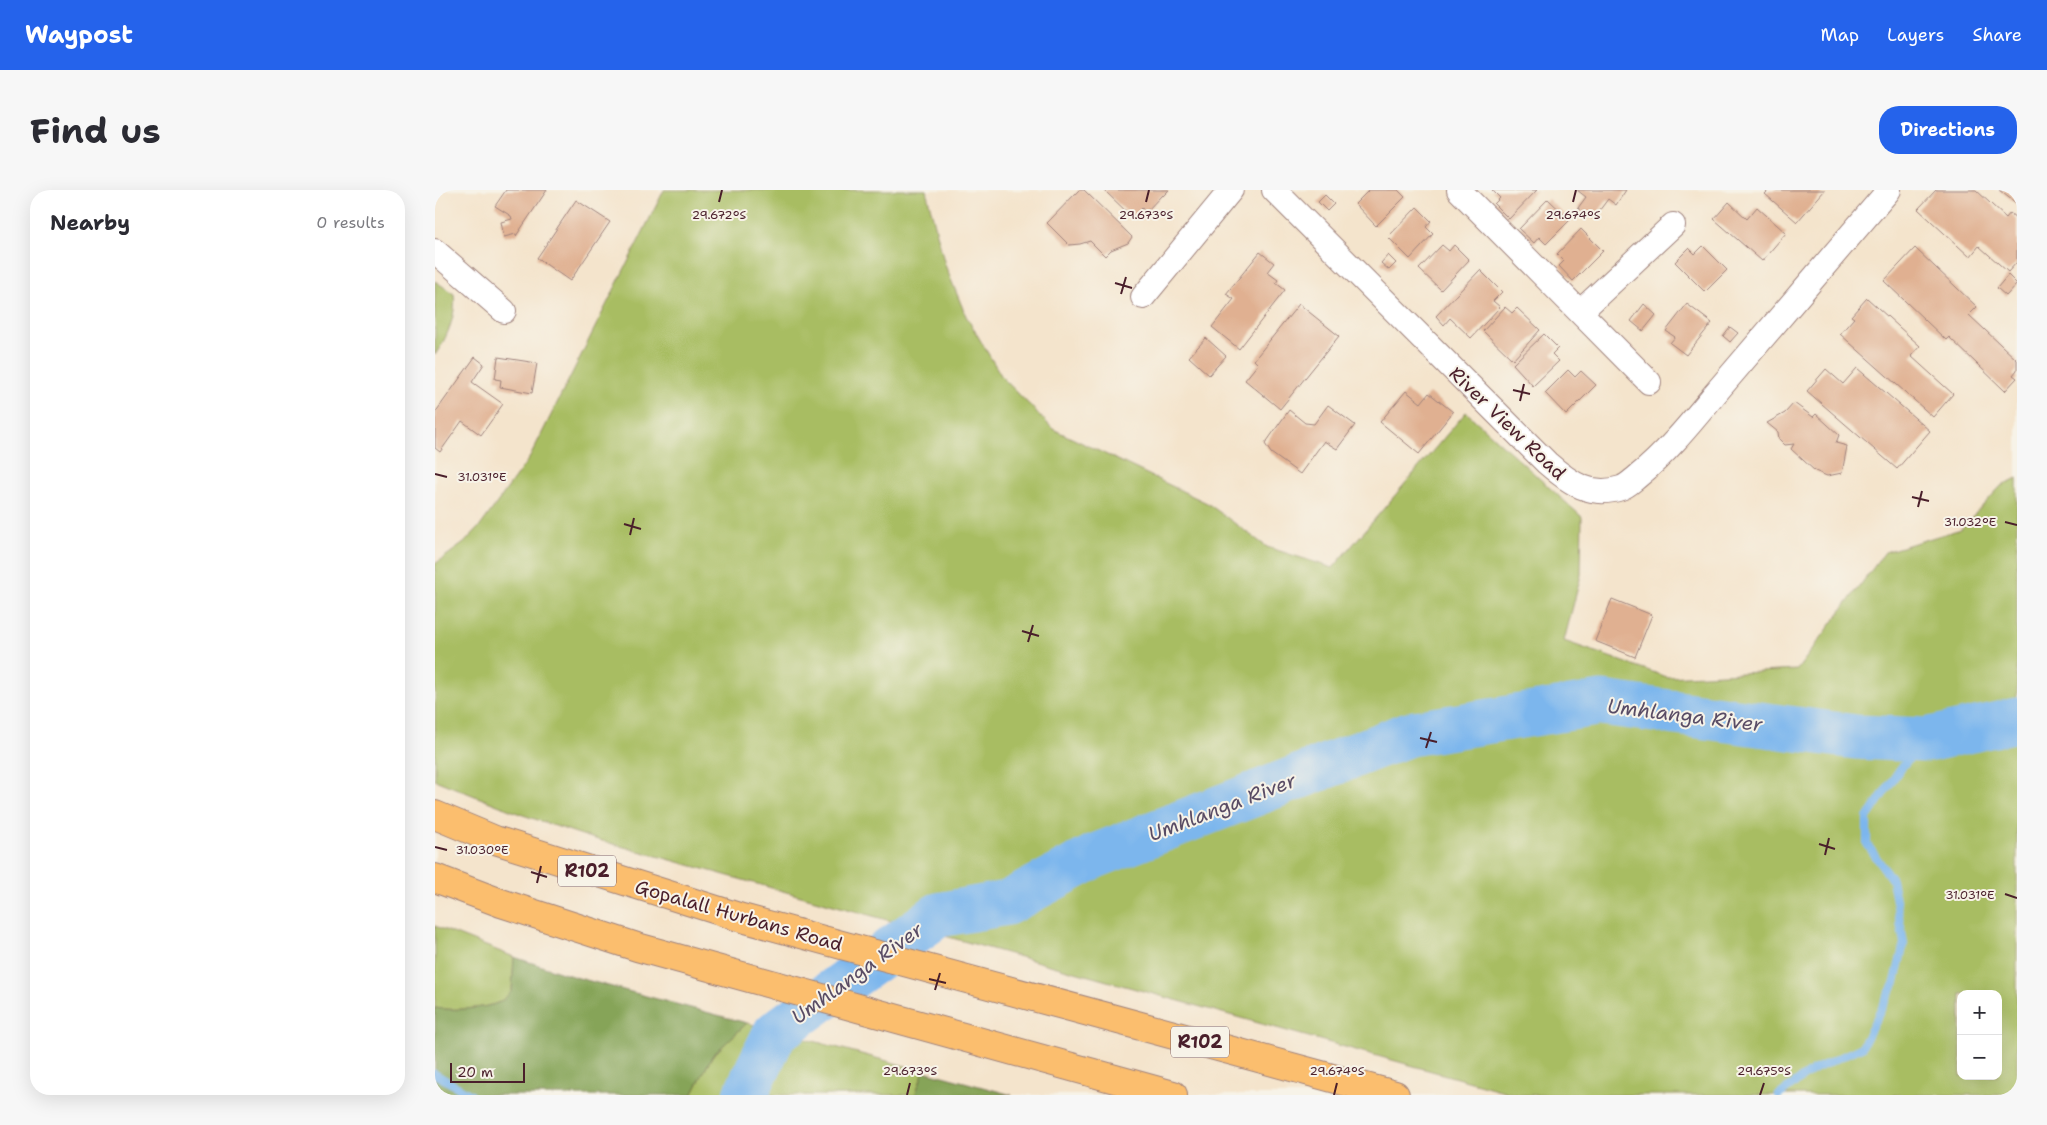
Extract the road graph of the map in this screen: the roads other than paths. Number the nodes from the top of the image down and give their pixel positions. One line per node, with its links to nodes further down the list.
1 (1231, 190): 7 (street)
2 (1274, 190): 4 (street, River View Road)
3 (1459, 190): 9 (street)
4 (1889, 190)
5 (1673, 225): 9 (street)
6 (435, 251): 8 (street)
7 (1143, 298)
8 (504, 311)
9 (1580, 312): 10 (street)
10 (1649, 382)
11 (435, 815): 14 (main road, Gopalall Hurbans Road / R102)
12 (435, 878): 13 (main road)
13 (1173, 1095)
14 (1395, 1095)

